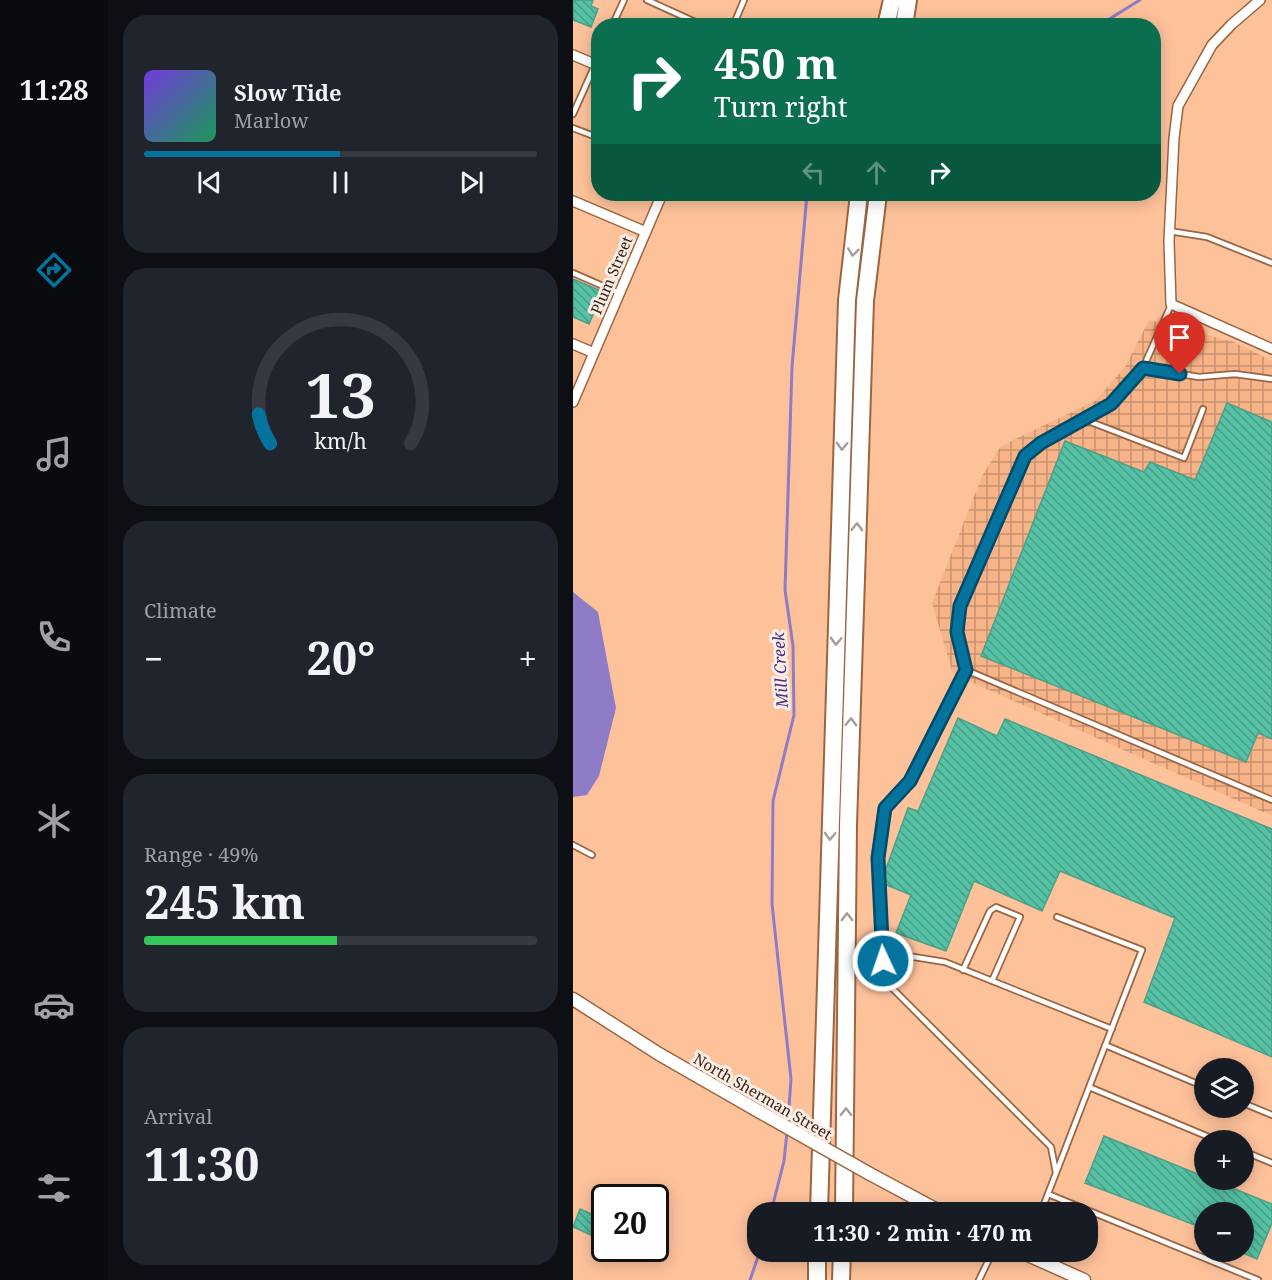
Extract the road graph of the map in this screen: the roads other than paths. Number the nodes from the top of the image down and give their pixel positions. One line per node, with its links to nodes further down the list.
1 (624, 0): 7 (lane)
2 (647, 0): 8 (lane)
3 (744, 0): 9 (lane)
4 (892, 0): 10 (highway)
5 (909, 0): 11 (highway)
6 (1260, 0): 22 (street)
7 (616, 18)
8 (686, 18)
9 (736, 18)
10 (889, 18)
11 (906, 18)
12 (573, 55): 13 (street)
13 (591, 60)
14 (591, 75): 15 (lane)
15 (573, 114)
16 (573, 128): 17 (lane)
17 (591, 135)
18 (573, 201): 23 (street)
19 (659, 201): 23 (street, Plum Street)
20 (858, 201): 56 (highway, one-way to 56)
21 (876, 201): 57 (highway, one-way to 21)
22 (1169, 231): 24 (lane); 27 (street)
23 (646, 232): 26 (street, Plum Street)
24 (1272, 263)
25 (573, 273): 26 (lane)
26 (619, 293): 30 (street, Plum Street)
27 (1171, 304): 29 (street); 31 (lane)
28 (573, 344): 30 (street)
29 (1272, 349)
30 (594, 353): 33 (street, Plum Street)
31 (1143, 368): 32 (lane); 35 (lane)
32 (1272, 379)
33 (573, 402)
34 (1203, 410): 35 (lane)
35 (1083, 419): 36 (lane)
36 (966, 670): 37 (lane); 41 (lane)
37 (1272, 800)
38 (573, 845): 39 (lane)
39 (591, 855)
40 (1057, 917): 45 (lane)
41 (883, 952): 42 (lane); 54 (lane)
42 (963, 970): 43 (lane); 43 (lane)
43 (991, 981): 45 (lane)
44 (573, 999): 58 (main road, North Sherman Street, bridge)
45 (1112, 1029): 46 (lane)
46 (1105, 1045): 47 (lane); 48 (lane)
47 (1194, 1082)
48 (1089, 1087): 51 (lane); 54 (lane)
49 (1254, 1108): 50 (lane)
50 (1272, 1115)
51 (1194, 1131)
52 (1254, 1156): 53 (lane)
53 (1272, 1163)
54 (1056, 1173): 55 (lane)
55 (1048, 1194): 59 (lane); 68 (lane)
56 (819, 1202)
57 (844, 1202)
58 (922, 1202)
59 (1045, 1202)
60 (817, 1262): 64 (highway)
61 (842, 1262): 65 (highway)
62 (988, 1262): 66 (lane)
63 (1045, 1262): 67 (main road)
64 (817, 1280)
65 (841, 1280)
66 (979, 1280)
67 (1084, 1280)
68 (1258, 1280)

